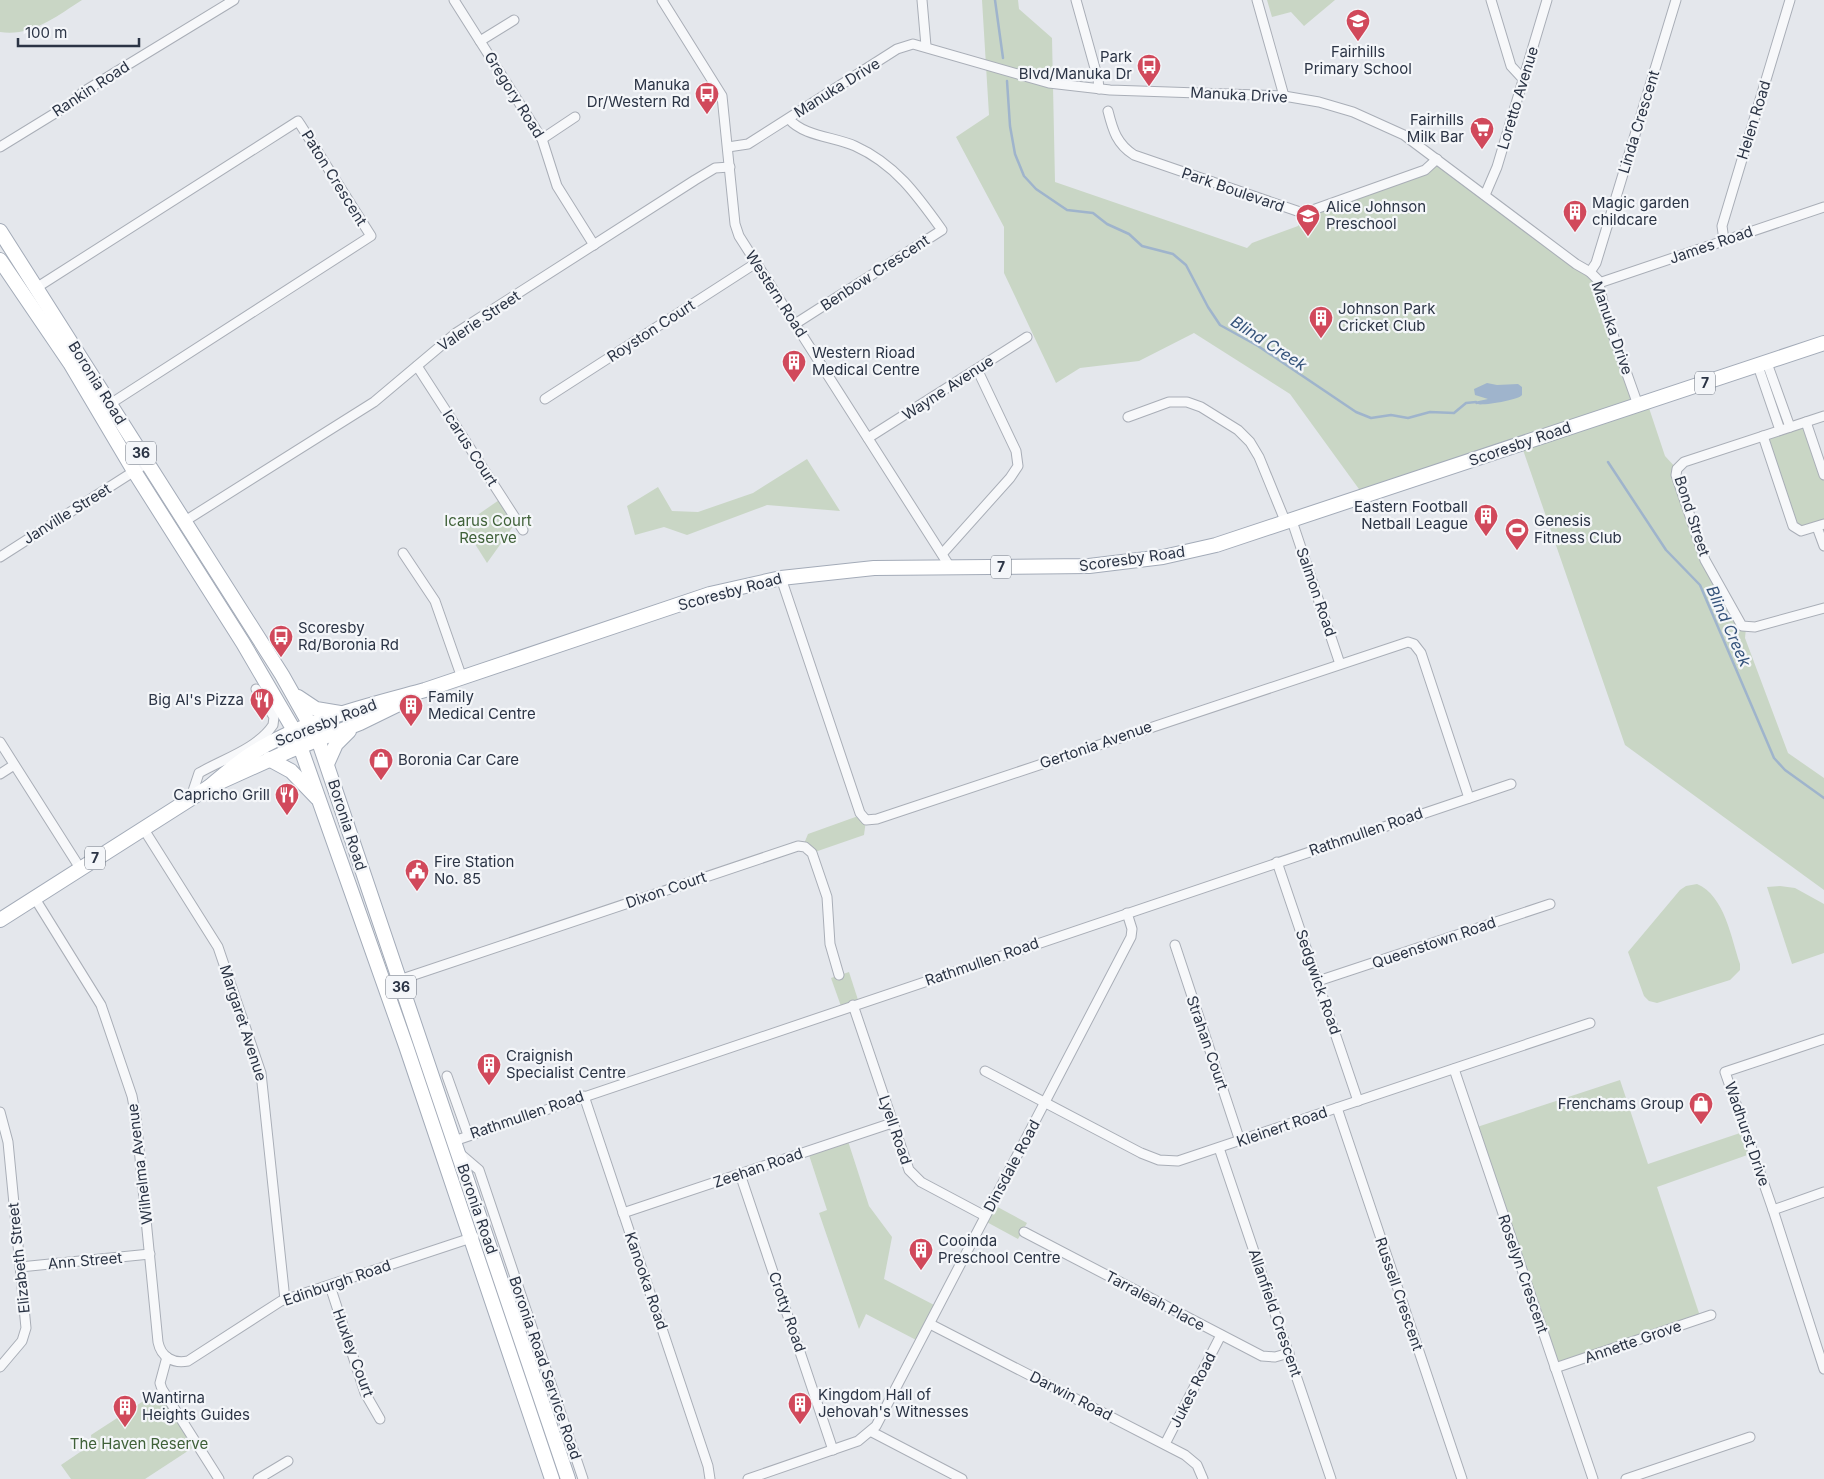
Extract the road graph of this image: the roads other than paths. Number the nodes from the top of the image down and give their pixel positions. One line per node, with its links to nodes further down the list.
1 (234, 0): 21 (street, Rankin Road)
2 (454, 0): 12 (street, Gregory Road)
3 (662, 0): 22 (street, Western Road)
4 (922, 0): 13 (street)
5 (1076, 0): 15 (street)
6 (1257, 0): 16 (street)
7 (1491, 0): 14 (street)
8 (1548, 0): 14 (street, Loretto Avenue)
9 (1676, 0): 32 (street, Linda Crescent)
10 (1790, 0): 28 (street, Helen Road)
11 (514, 20): 12 (street)
12 (480, 41): 20 (street, Gregory Road)
13 (926, 46): 15 (street, Manuka Drive); 19 (street, Manuka Drive)
14 (1523, 80): 25 (street, Loretto Avenue)
15 (1098, 89): 16 (street, Manuka Drive)
16 (1284, 96): 23 (street, Manuka Drive)
17 (1108, 111): 23 (street, Park Boulevard)
18 (575, 117): 20 (street)
19 (789, 118): 22 (street, Manuka Drive); 35 (street, Benbow Crescent)
20 (542, 138): 29 (street, Gregory Road)
21 (0, 147)
22 (728, 147): 24 (street, Western Road)
23 (1437, 159): 25 (street, Manuka Drive)
24 (730, 167): 29 (street, Valerie Street); 31 (street, Western Road)
25 (1485, 195): 32 (street, Manuka Drive)
26 (1824, 207): 28 (street, James Road)
27 (0, 231): 34 (main road, Boronia Road / 36)
28 (1724, 240): 33 (street, James Road)
29 (594, 245): 39 (street, Valerie Street)
30 (0, 260): 52 (main road, Boronia Road / 36)
31 (756, 263): 35 (street, Western Road); 41 (street, Royston Court)
32 (1590, 272): 33 (street, Manuka Drive)
33 (1599, 283): 43 (street, Manuka Drive)
34 (36, 288): 42 (main road, Boronia Road / 36); 42 (street, Paton Crescent)
35 (795, 324): 50 (street, Western Road)
36 (1027, 337): 40 (street, Wayne Avenue)
37 (1824, 343): 38 (main road, Scoresby Road / 7)
38 (1762, 364): 43 (main road, Scoresby Road / 7); 47 (street); 48 (street)
39 (418, 366): 54 (street, Valerie Street); 57 (street, Icarus Court)
40 (977, 369): 50 (street, Wayne Avenue); 60 (street)
41 (545, 399)
42 (110, 404): 51 (main road, Boronia Road / 36)
43 (1638, 405): 55 (main road, Scoresby Road / 7)
44 (1824, 416): 46 (street, Bond Street)
45 (1128, 417): 55 (street, Salmon Road)
46 (1806, 422): 47 (street, Bond Street); 53 (street)
47 (1790, 427): 48 (street, Bond Street)
48 (1780, 430): 49 (street, Bond Street)
49 (1763, 436): 56 (street); 64 (street, Bond Street)
50 (868, 438): 60 (street, Western Road)
51 (147, 463): 52 (street, Janville Street); 54 (main road, Boronia Road / 36)
52 (134, 471): 61 (street, Janville Street); 73 (main road, Boronia Road / 36)
53 (1824, 475)
54 (185, 522): 69 (main road, Boronia Road / 36)
55 (1289, 522): 62 (main road, Scoresby Road / 7); 65 (street, Salmon Road)
56 (1821, 526): 58 (street)
57 (523, 530)
58 (1824, 546)
59 (403, 554): 66 (street)
60 (942, 554): 62 (street, Western Road)
61 (0, 557)
62 (950, 567): 63 (main road, Scoresby Road / 7)
63 (781, 578): 65 (street, Gertonia Avenue); 66 (main road, Scoresby Road / 7)
64 (1824, 608)
65 (1340, 664): 84 (street, Gertonia Avenue)
66 (462, 678): 68 (main road, Scoresby Road / 7)
67 (256, 690): 83 (street)
68 (425, 690): 70 (main road, Scoresby Road / 7); 71 (main road, Scoresby Road / 7)
69 (294, 694): 70 (main road); 72 (main road, Boronia Road / 36)
70 (346, 713): 72 (main road, Scoresby Road / 7)
71 (360, 724): 74 (main road, Scoresby Road / 7); 78 (main road)
72 (312, 725): 73 (main road, Scoresby Road / 7); 74 (main road, Boronia Road / 36)
73 (294, 732): 76 (main road, Boronia Road / 36); 82 (main road, Scoresby Road / 7)
74 (318, 739): 76 (main road, Scoresby Road / 7); 78 (main road, Boronia Road / 36)
75 (0, 742): 79 (street)
76 (300, 746): 77 (main road, Scoresby Road / 7); 85 (main road, Boronia Road / 36)
77 (269, 760): 82 (main road, Scoresby Road / 7); 85 (main road)
78 (327, 764): 95 (main road, Boronia Road / 36)
79 (14, 765): 80 (street); 88 (street)
80 (0, 774)
81 (1511, 784): 84 (street, Rathmullen Road)
82 (209, 787): 83 (main road, Scoresby Road / 7)
83 (191, 797): 86 (main road, Scoresby Road / 7)
84 (1469, 798): 87 (street, Rathmullen Road)
85 (322, 804): 111 (main road, Boronia Road / 36)
86 (143, 828): 88 (main road, Scoresby Road / 7); 125 (street, Margaret Avenue)
87 (1277, 862): 91 (street, Rathmullen Road); 96 (street, Sedgwick Road)
88 (80, 868): 89 (main road, Scoresby Road / 7)
89 (34, 897): 92 (main road, Scoresby Road / 7); 122 (street, Wilhelma Avenue)
90 (1550, 904): 96 (street, Queenstown Road)
91 (1127, 913): 97 (street, Rathmullen Road); 105 (street, Dinsdale Road)
92 (0, 920)
93 (1175, 945): 110 (street, Strahan Court)
94 (839, 974): 95 (street, Dixon Court)
95 (399, 980): 112 (main road, Boronia Road / 36)
96 (1318, 982): 104 (street, Sedgwick Road)
97 (853, 1005): 103 (street, Rathmullen Road); 108 (street, Lyell Road)
98 (1590, 1023): 100 (street, Kleinert Road)
99 (1824, 1039): 116 (street, Wadhurst Drive)
100 (1454, 1069): 104 (street, Kleinert Road); 132 (street, Roselyn Crescent)
101 (985, 1071): 105 (street, Kleinert Road)
102 (447, 1076): 109 (street)
103 (584, 1096): 109 (street, Rathmullen Road); 117 (street, Kanooka Road)
104 (1358, 1101): 106 (street, Kleinert Road)
105 (1045, 1103): 113 (street, Kleinert Road); 118 (street, Dinsdale Road)
106 (1337, 1108): 110 (street, Kleinert Road); 152 (street, Russell Crescent)
107 (0, 1112): 123 (street, Elizabeth Street)
108 (892, 1123): 114 (street, Zeehan Road); 118 (street, Lyell Road)
109 (468, 1135): 112 (street, Rathmullen Road)
110 (1240, 1141): 113 (street, Kleinert Road)
111 (439, 1146): 112 (main road); 121 (main road, Boronia Road / 36)
112 (456, 1146): 120 (main road, Boronia Road / 36); 145 (street, Boronia Road Service Road)
113 (1219, 1148): 129 (street, Allanfield Crescent)
114 (740, 1174): 117 (street, Zeehan Road); 138 (street, Crotty Road)
115 (1824, 1192): 116 (street)
116 (1773, 1210): 133 (street, Wadhurst Drive)
117 (623, 1214): 140 (street, Kanooka Road)
118 (985, 1216): 127 (street, Dinsdale Road)
119 (1024, 1232): 128 (street, Tarraleah Place)
120 (486, 1233): 121 (street, Edinburgh Road); 144 (main road, Boronia Road / 36)
121 (471, 1238): 124 (street, Edinburgh Road); 143 (main road, Boronia Road / 36)
122 (150, 1254): 123 (street, Ann Street); 130 (street, Wilhelma Avenue)
123 (20, 1266): 131 (street, Elizabeth Street)
124 (330, 1286): 125 (street, Edinburgh Road); 134 (street, Huxley Court)
125 (285, 1300): 130 (street, Edinburgh Road)
126 (1711, 1315): 132 (street, Annette Grove)
127 (930, 1324): 135 (street, Dinsdale Road); 137 (street, Darwin Road)
128 (1221, 1335): 129 (street, Tarraleah Place); 137 (street, Jukes Road)
129 (1289, 1353): 151 (street, Allanfield Crescent)
130 (169, 1358): 141 (street)
131 (0, 1367)
132 (1555, 1368): 153 (street, Roselyn Crescent)
133 (1824, 1369)
134 (380, 1419)
135 (872, 1432): 138 (street); 149 (street)
136 (1750, 1437): 154 (street)
137 (1164, 1444): 150 (street, Darwin Road)
138 (833, 1450): 148 (street)
139 (288, 1461): 142 (street)
140 (708, 1466): 146 (street, Kanooka Road); 147 (street, Kanooka Road)
141 (220, 1479)
142 (258, 1479)
143 (552, 1479)
144 (568, 1479)
145 (583, 1479)
146 (710, 1479)
147 (715, 1479)
148 (748, 1479)
149 (962, 1479)
150 (1203, 1479)
151 (1331, 1479)
152 (1462, 1479)
153 (1593, 1479)
154 (1626, 1479)

